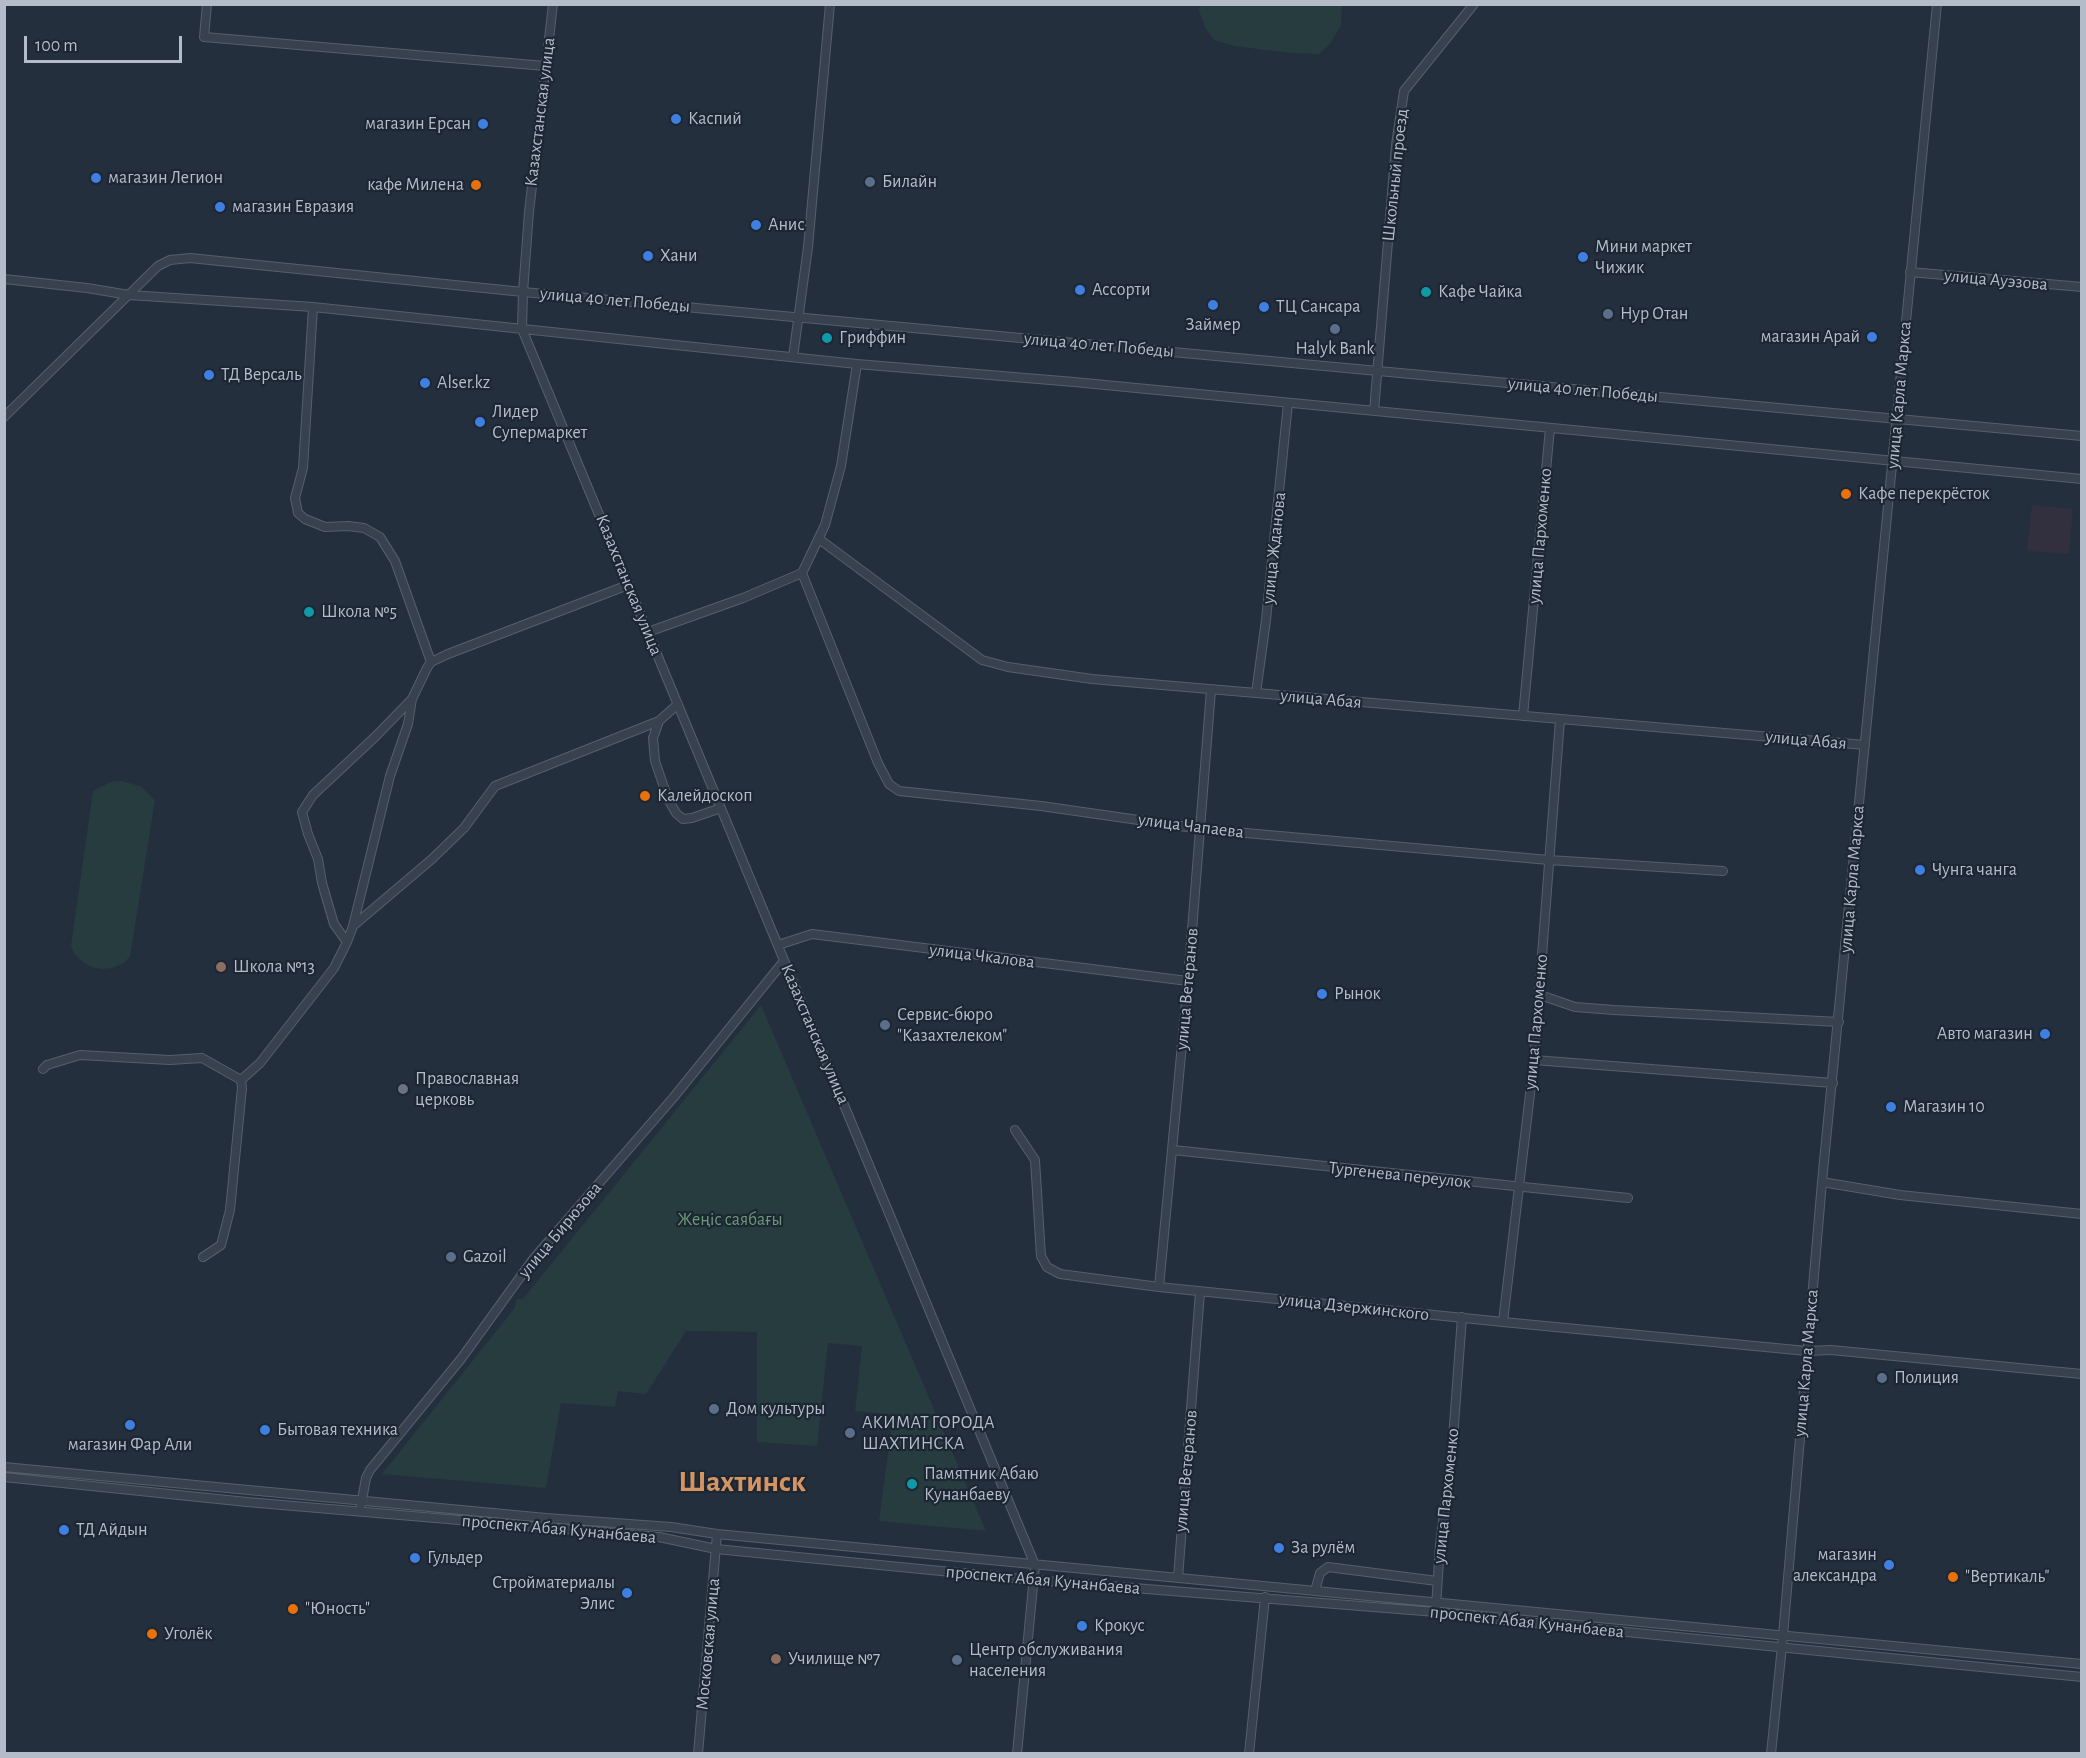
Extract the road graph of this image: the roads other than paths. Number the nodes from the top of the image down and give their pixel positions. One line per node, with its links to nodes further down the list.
1 (207, 4): 6 (street)
2 (553, 4): 6 (street, Казахстанская улица)
3 (830, 4): 13 (street)
4 (1474, 4): 17 (street, Школьный проезд)
5 (1937, 4): 7 (street, улица Карла Маркса)
6 (545, 66): 10 (street, Казахстанская улица)
7 (1910, 272): 9 (street, улица Ауэзова); 21 (street, улица Карла Маркса)
8 (4, 279): 11 (street, улица 40 лет Победы)
9 (2082, 287)
10 (523, 292): 11 (street, улица 40 лет Победы); 13 (street, улица 40 лет Победы); 14 (street, Казахстанская улица)
11 (129, 295): 12 (street, улица 40 лет Победы); 20 (street)
12 (313, 307): 14 (street, улица 40 лет Победы); 30 (street)
13 (798, 318): 15 (street); 17 (street, улица 40 лет Победы)
14 (522, 329): 15 (street, улица 40 лет Победы); 28 (street, Казахстанская улица)
15 (793, 357): 16 (street, улица 40 лет Победы)
16 (857, 364): 18 (street, улица 40 лет Победы); 26 (street)
17 (1379, 371): 19 (street, Школьный проезд); 21 (street, улица 40 лет Победы)
18 (1288, 403): 19 (street, улица 40 лет Победы); 32 (street, улица Жданова)
19 (1374, 411): 22 (street, улица 40 лет Победы)
20 (4, 417)
21 (1896, 419): 23 (street, улица 40 лет Победы); 24 (street, улица Карла Маркса)
22 (1550, 428): 24 (street, улица 40 лет Победы); 35 (street, улица Пархоменко)
23 (2082, 436)
24 (1893, 461): 25 (street, улица 40 лет Победы); 38 (street, улица Карла Маркса)
25 (2082, 479)
26 (819, 538): 27 (street); 31 (street, улица Абая)
27 (802, 573): 29 (street); 40 (street, улица Чапаева)
28 (628, 585): 29 (street, Казахстанская улица); 30 (street)
29 (648, 632): 34 (street, Казахстанская улица)
30 (431, 662): 33 (street)
31 (1211, 690): 32 (street, улица Абая); 40 (street, улица Ветеранов)
32 (1256, 693): 35 (street, улица Абая)
33 (412, 699): 43 (street); 44 (street)
34 (678, 704): 37 (street); 39 (street, Казахстанская улица)
35 (1523, 716): 36 (street, улица Абая)
36 (1560, 720): 38 (street, улица Абая); 41 (street, улица Пархоменко)
37 (659, 721): 39 (street); 43 (street)
38 (1865, 745): 49 (street, улица Карла Маркса)
39 (721, 808): 45 (street, Казахстанская улица)
40 (1201, 828): 41 (street, улица Чапаева); 47 (street, улица Ветеранов)
41 (1549, 860): 42 (street, улица Чапаева); 48 (street, улица Пархоменко)
42 (1723, 872)
43 (353, 926): 44 (street)
44 (347, 942): 52 (street)
45 (778, 945): 46 (street, Казахстанская улица); 47 (street, улица Чкалова)
46 (784, 961): 69 (street, улица Бирюзова); 73 (street, Казахстанская улица)
47 (1188, 981): 55 (street, улица Ветеранов)
48 (1540, 995): 49 (street); 50 (street, улица Пархоменко)
49 (1839, 1022): 53 (street, улица Карла Маркса)
50 (1534, 1060): 53 (street); 57 (street, улица Пархоменко)
51 (43, 1069): 52 (street)
52 (241, 1080): 60 (street)
53 (1833, 1083): 56 (street, улица Карла Маркса)
54 (1015, 1130): 61 (street, улица Дзержинского)
55 (1173, 1150): 57 (street, Тургенева переулок); 61 (street, улица Ветеранов)
56 (1822, 1182): 59 (street); 65 (street, улица Карла Маркса)
57 (1518, 1188): 58 (street, Тургенева переулок); 64 (street, улица Пархоменко)
58 (1628, 1198)
59 (2082, 1214)
60 (203, 1257)
61 (1159, 1287): 62 (street, улица Дзержинского)
62 (1200, 1292): 63 (street, улица Дзержинского); 74 (street, улица Ветеранов)
63 (1462, 1317): 64 (street, улица Дзержинского); 76 (street, улица Пархоменко)
64 (1503, 1322): 65 (street, улица Дзержинского)
65 (1807, 1352): 66 (street, улица Дзержинского); 80 (street, улица Карла Маркса)
66 (2082, 1374)
67 (5, 1468): 69 (street, проспект Абая Кунанбаева)
68 (4, 1477): 70 (street, проспект Абая Кунанбаева)
69 (362, 1501): 70 (street, улица Бирюзова); 71 (street, проспект Абая Кунанбаева)
70 (361, 1512): 72 (street, проспект Абая Кунанбаева)
71 (717, 1534): 72 (street, Московская улица); 73 (street, проспект Абая Кунанбаева)
72 (716, 1549): 75 (street, проспект Абая Кунанбаева); 84 (street, Московская улица)
73 (1035, 1565): 74 (street, проспект Абая Кунанбаева); 75 (street)
74 (1178, 1578): 77 (street, проспект Абая Кунанбаева)
75 (1033, 1580): 78 (street, проспект Абая Кунанбаева); 85 (street)
76 (1437, 1581): 77 (street); 79 (street, улица Пархоменко)
77 (1315, 1591): 79 (street, проспект Абая Кунанбаева)
78 (1265, 1597): 79 (street, проспект Абая Кунанбаева); 86 (street)
79 (1436, 1607): 80 (street, проспект Абая Кунанбаева); 81 (street, проспект Абая Кунанбаева)
80 (1783, 1636): 81 (street, улица Карла Маркса); 82 (street, проспект Абая Кунанбаева)
81 (1782, 1647): 83 (street, проспект Абая Кунанбаева); 87 (street, улица Карла Маркса)
82 (2082, 1664)
83 (2082, 1677)
84 (698, 1754)
85 (1017, 1754)
86 (1249, 1754)
87 (1771, 1754)

